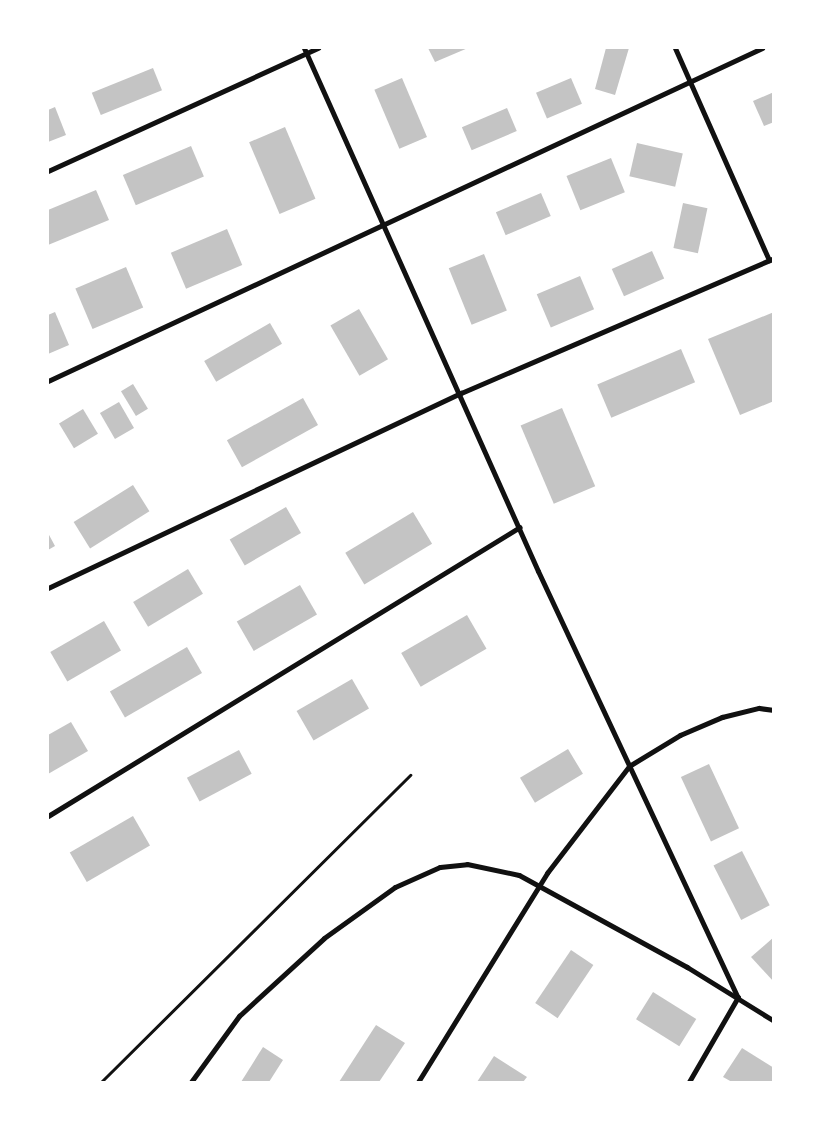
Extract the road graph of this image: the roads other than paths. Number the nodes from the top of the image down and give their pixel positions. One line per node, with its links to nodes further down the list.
1 (318, 48): 4 (street)
2 (675, 48): 5 (street)
3 (762, 48): 5 (street)
4 (305, 50): 6 (street); 7 (street)
5 (690, 82): 7 (street); 8 (street)
6 (48, 171)
7 (383, 228): 9 (street); 10 (street)
8 (771, 259): 10 (street)
9 (48, 381)
10 (461, 393): 11 (street); 12 (street)
11 (520, 527): 14 (street); 15 (street)
12 (48, 588)
13 (774, 710): 14 (street)
14 (629, 766): 16 (street); 17 (street)
15 (48, 816)
16 (538, 887): 17 (street); 19 (street); 20 (street)
17 (738, 998): 18 (street); 21 (street)
18 (774, 1021)
19 (191, 1082)
20 (418, 1082)
21 (689, 1082)

